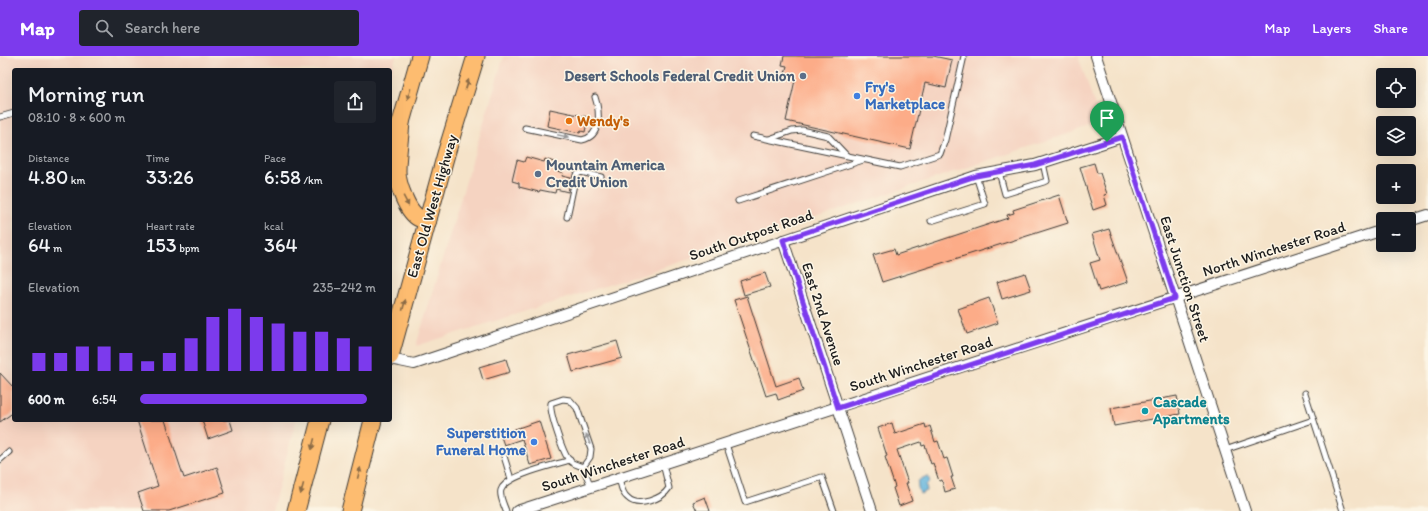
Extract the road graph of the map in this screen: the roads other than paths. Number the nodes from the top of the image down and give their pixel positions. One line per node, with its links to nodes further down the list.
1 (420, 56): 8 (main road, one-way to 8)
2 (476, 56): 24 (main road, East Old West Highway, one-way to 2)
3 (964, 56): 15 (lane)
4 (1096, 56): 11 (street, East Junction Street)
5 (595, 97): 9 (lane, one-way to 5)
6 (12, 114): 7 (lane)
7 (0, 117)
8 (401, 122): 13 (main road); 24 (main road, one-way to 24)
9 (525, 128)
10 (753, 136): 12 (lane)
11 (1122, 137): 16 (street, South Outpost Road); 28 (street, East Junction Street)
12 (768, 139): 14 (lane); 14 (lane)
13 (392, 155)
14 (846, 156): 15 (lane)
15 (864, 159): 20 (lane)
16 (1043, 163): 17 (street, South Outpost Road); 17 (lane)
17 (999, 172): 18 (street, South Outpost Road)
18 (976, 176): 25 (lane); 27 (street, South Outpost Road)
19 (601, 177): 22 (lane)
20 (738, 200)
21 (1428, 215): 23 (street)
22 (567, 217)
23 (1416, 219)
24 (428, 220): 29 (main road, East Old West Highway, one-way to 24)
25 (931, 221)
26 (1376, 232): 28 (street, North Winchester Road)
27 (783, 240): 30 (street, South Outpost Road); 32 (street, East 2nd Avenue)
28 (1175, 298): 32 (street, South Winchester Road); 37 (street, East Junction Street)
29 (392, 349)
30 (392, 359)
31 (1305, 393): 33 (lane)
32 (838, 408): 36 (street, South Winchester Road); 52 (street, East 2nd Avenue)
33 (1313, 420): 37 (lane); 54 (lane)
34 (319, 422): 47 (main road, one-way to 47)
35 (372, 422): 48 (main road, one-way to 35)
36 (726, 444): 42 (street, South Winchester Road); 51 (lane)
37 (1225, 450): 53 (street, East Junction Street)
38 (9, 452): 40 (lane)
39 (503, 453): 45 (lane)
40 (0, 460)
41 (570, 460): 43 (lane); 43 (lane, one-way to 41); 45 (lane)
42 (663, 464): 44 (street, South Winchester Road); 44 (lane)
43 (583, 467): 46 (lane)
44 (619, 478): 46 (street, South Winchester Road)
45 (511, 479): 49 (lane)
46 (591, 487): 50 (street, South Winchester Road)
47 (296, 511)
48 (350, 511)
49 (506, 511)
50 (517, 511)
51 (834, 511)
52 (872, 511)
53 (1245, 511)
54 (1343, 511)

